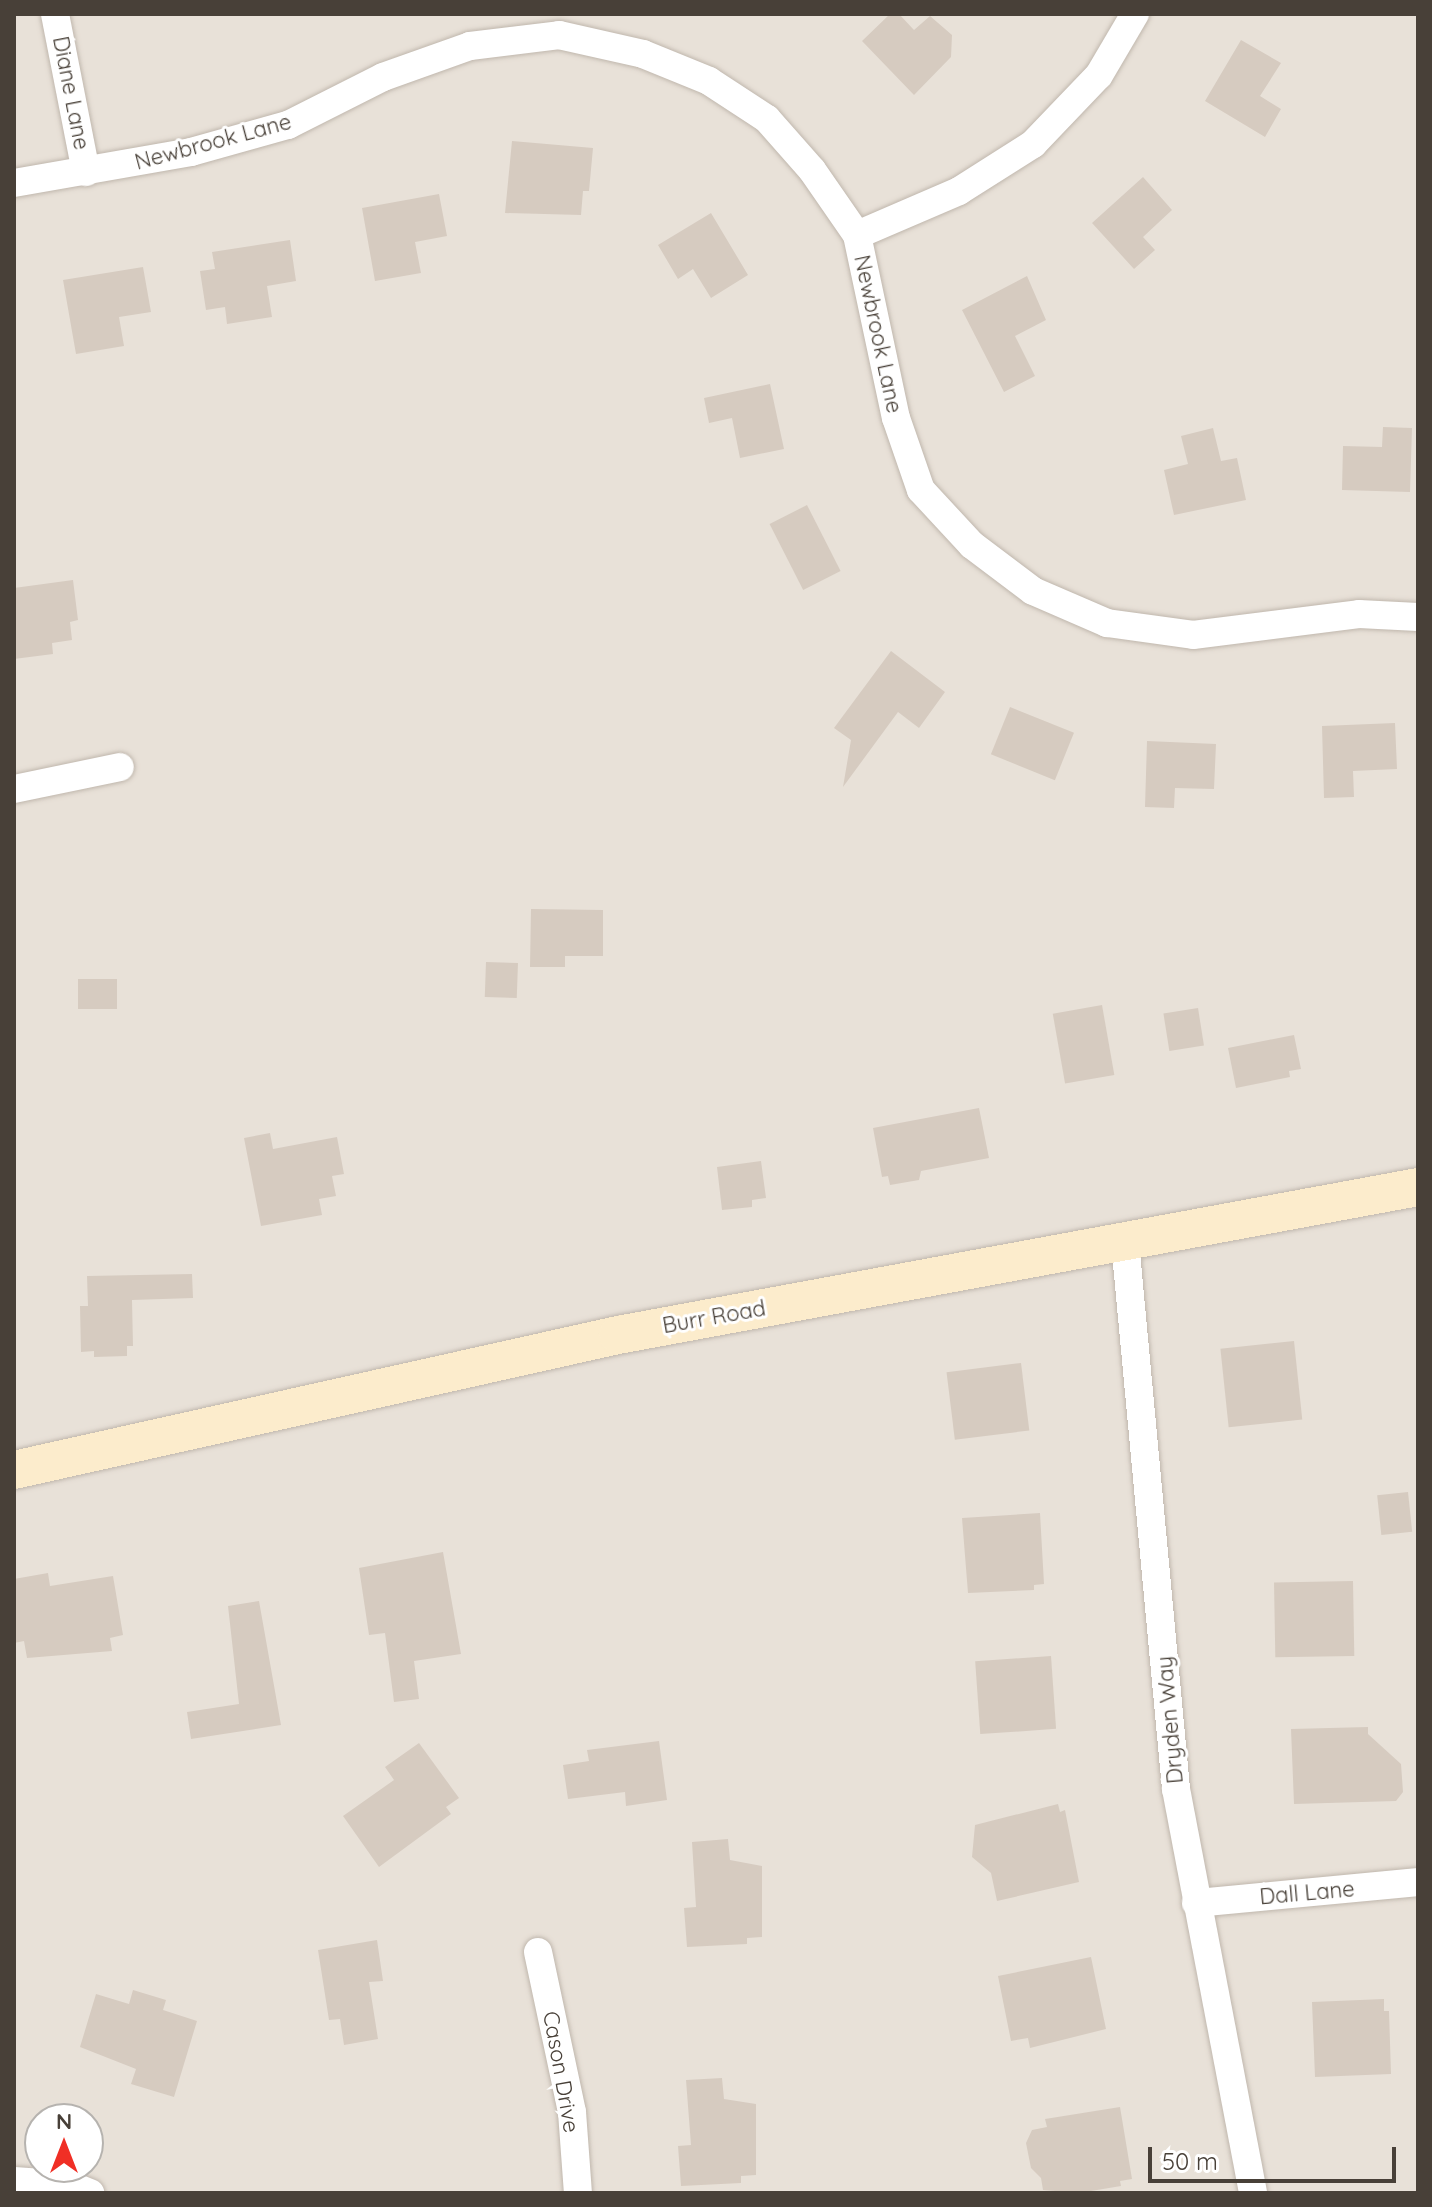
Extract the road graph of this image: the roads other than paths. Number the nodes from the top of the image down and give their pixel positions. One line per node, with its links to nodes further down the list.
1 (55, 14): 3 (street, Diane Lane)
2 (1135, 14): 5 (street)
3 (86, 172): 4 (street, Newbrook Lane); 5 (street, Newbrook Lane)
4 (14, 183)
5 (857, 235): 6 (street, Newbrook Lane)
6 (1418, 617)
7 (120, 767): 8 (street)
8 (14, 789)
9 (1418, 1187): 10 (street, Burr Road)
10 (1125, 1242): 11 (street, Burr Road); 13 (street, Dryden Way)
11 (14, 1470)
12 (1418, 1882): 13 (street, Dall Lane)
13 (1196, 1903): 18 (street, Dryden Way)
14 (538, 1952): 17 (street, Cason Drive)
15 (14, 2181): 16 (street)
16 (90, 2193)
17 (578, 2193)
18 (1253, 2193)

